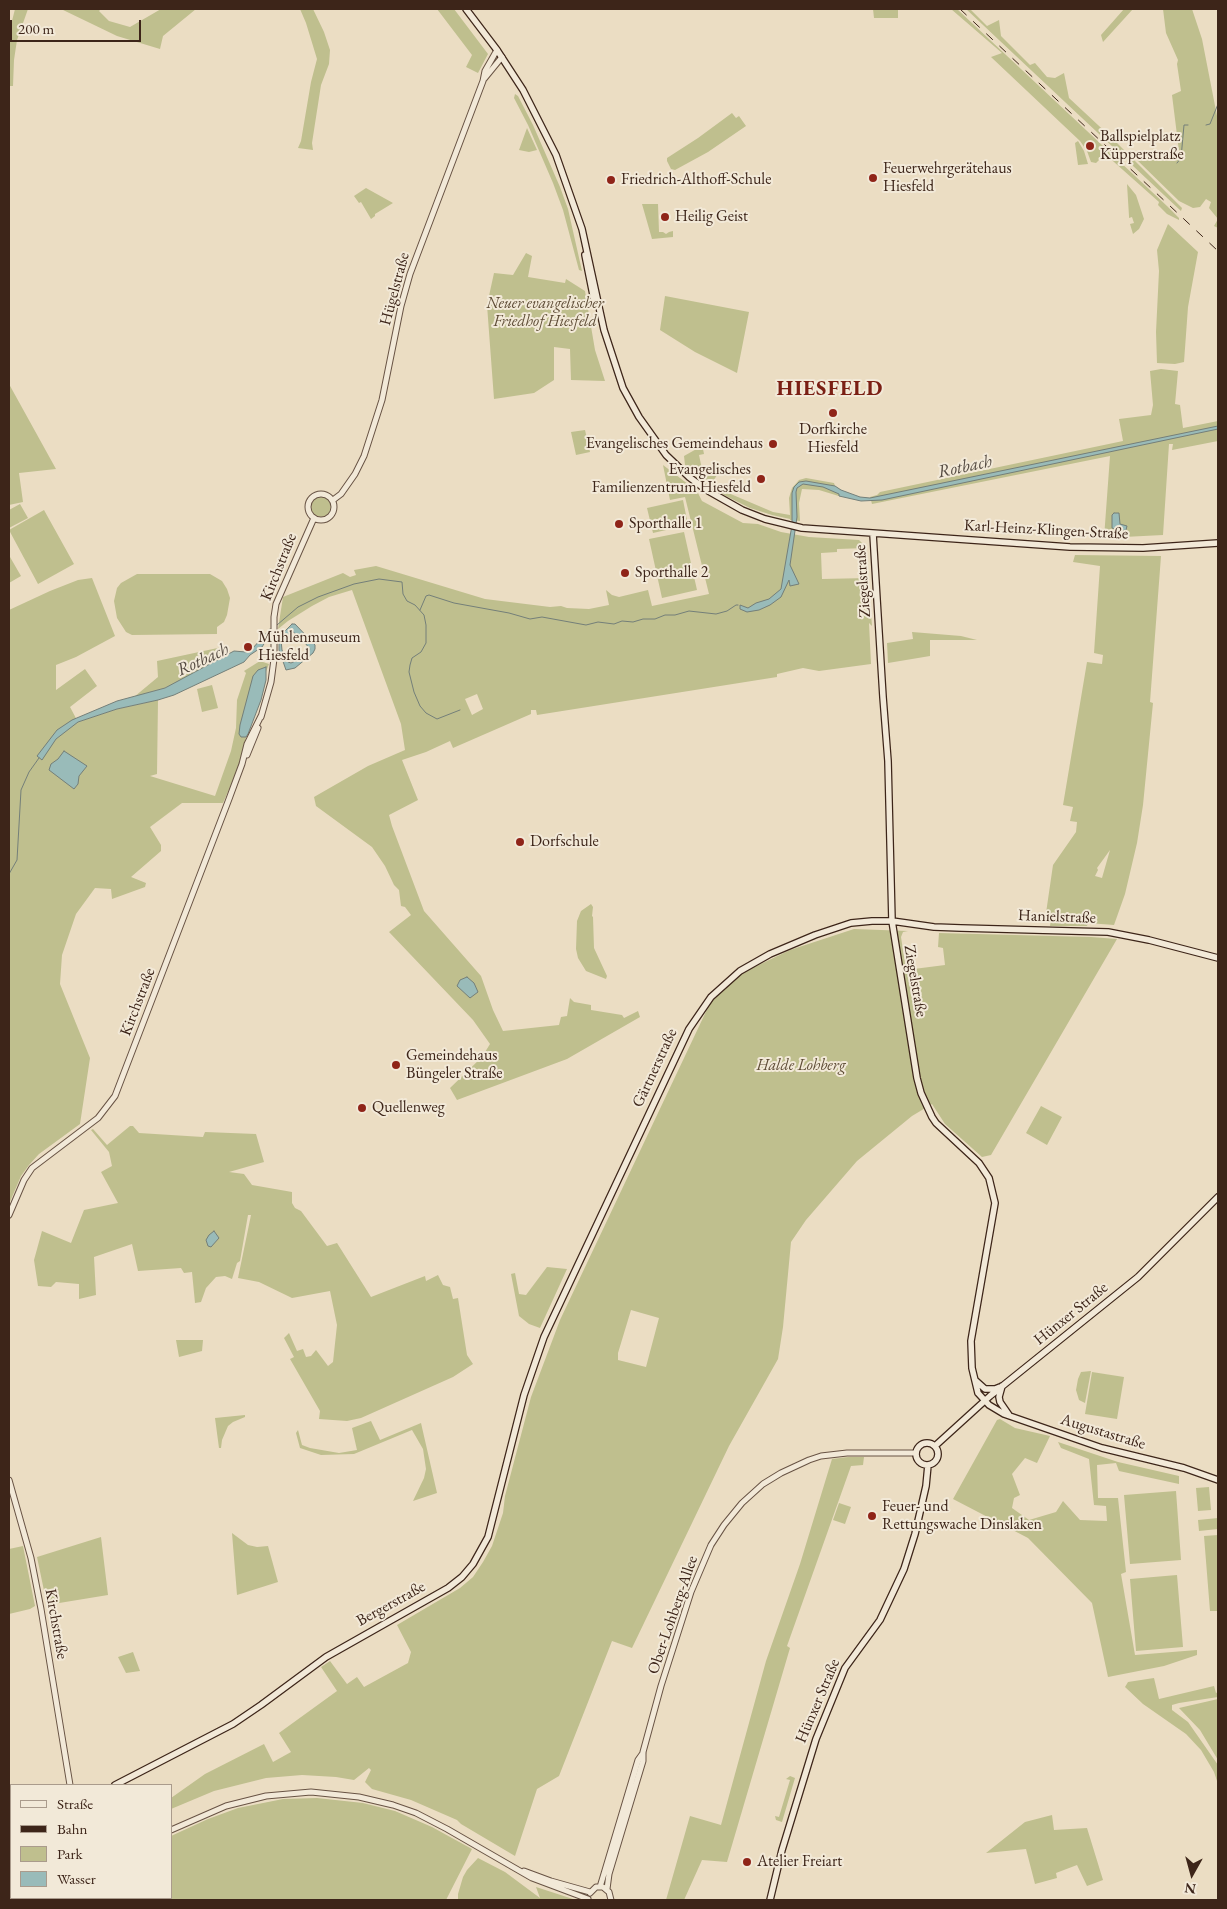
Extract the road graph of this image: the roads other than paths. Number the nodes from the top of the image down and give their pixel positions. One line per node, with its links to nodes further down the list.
1 (466, 9): 2 (main road, Karl-Heinz-Klingen-Straße)
2 (497, 50): 3 (main road, Karl-Heinz-Klingen-Straße); 4 (street, Hügelstraße)
3 (502, 57): 4 (street, Hügelstraße); 7 (main road, Karl-Heinz-Klingen-Straße)
4 (482, 81): 5 (street, Hügelstraße)
5 (333, 500): 6 (street); 6 (street)
6 (314, 518): 12 (street, Kirchstraße)
7 (873, 534): 8 (main road, Karl-Heinz-Klingen-Straße); 9 (main road, Ziegelstraße)
8 (1218, 543)
9 (892, 921): 10 (main road, Hanielstraße); 13 (main road, Gärtnerstraße); 14 (main road, Ziegelstraße)
10 (1218, 958)
11 (1218, 1197): 15 (main road, Hünxer Straße)
12 (9, 1215)
13 (544, 1337): 25 (main road, Bergerstraße)
14 (974, 1378): 15 (main road); 16 (main road, Ziegelstraße)
15 (1002, 1386): 16 (main road, Hünxer Straße); 17 (main road)
16 (984, 1401): 17 (main road, Augustastraße); 18 (main road, Hünxer Straße)
17 (1009, 1416): 22 (main road, Augustastraße)
18 (935, 1446): 19 (main road); 20 (main road)
19 (916, 1453): 20 (main road); 23 (street, Ober-Lohberg-Allee)
20 (928, 1465): 33 (main road, Hünxer Straße)
21 (9, 1480): 24 (street, Kirchstraße)
22 (1218, 1480)
23 (643, 1752): 28 (street, Ober-Lohberg-Allee); 29 (street, Ober-Lohberg-Allee)
24 (71, 1784)
25 (117, 1784)
26 (172, 1830): 27 (street)
27 (515, 1868): 30 (street); 31 (street)
28 (600, 1887): 29 (street); 30 (street)
29 (607, 1889): 32 (street)
30 (590, 1892): 31 (street)
31 (588, 1900)
32 (611, 1900)
33 (770, 1900)

